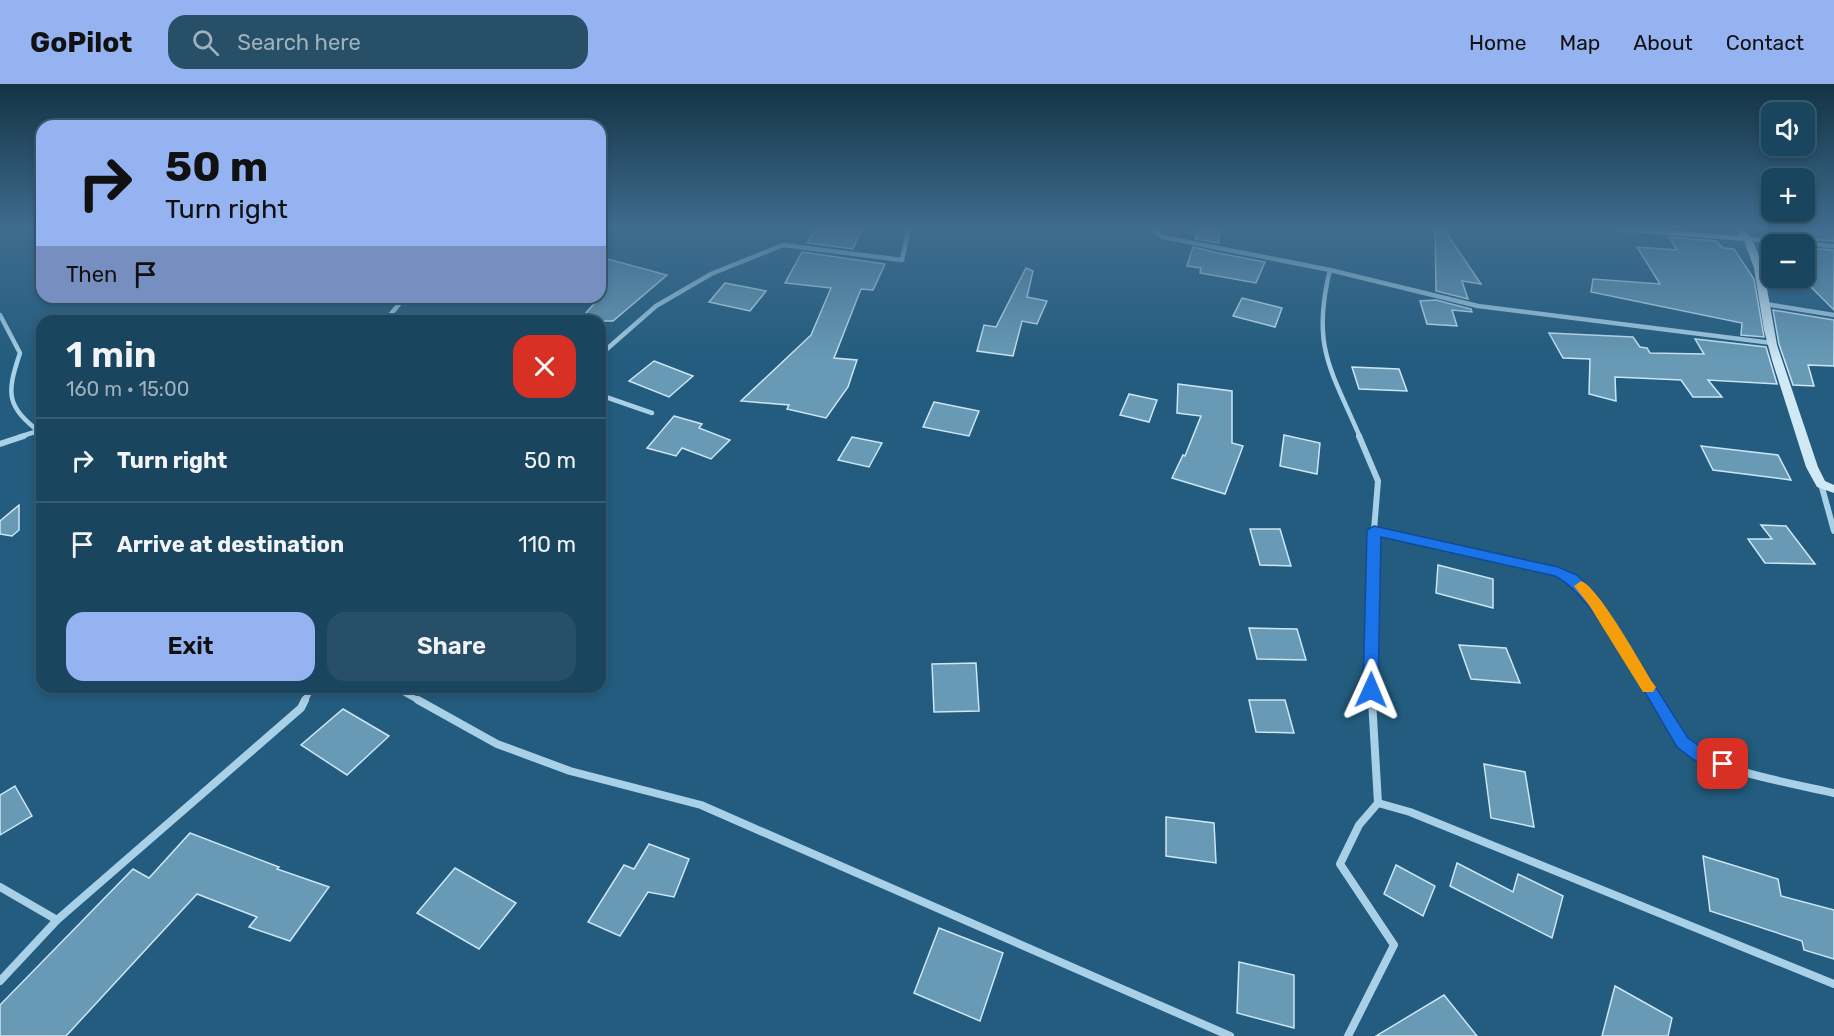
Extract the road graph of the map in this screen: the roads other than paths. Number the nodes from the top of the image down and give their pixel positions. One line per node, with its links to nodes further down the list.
1 (715, 272): 11 (street)
2 (1329, 272): 19 (street)
3 (1340, 272): 10 (street)
4 (1757, 272): 6 (street)
5 (400, 303): 8 (street)
6 (1765, 304): 9 (street); 10 (street)
7 (0, 315): 14 (street)
8 (390, 315)
9 (1834, 315)
10 (1772, 343): 17 (street)
11 (606, 350)
12 (606, 397): 13 (street)
13 (652, 414)
14 (36, 429)
15 (36, 433): 16 (street)
16 (0, 444)
17 (1821, 484): 18 (street); 20 (street)
18 (1834, 489)
19 (1374, 530): 23 (street); 24 (street)
20 (1834, 531)
21 (309, 693): 26 (street)
22 (405, 693): 29 (street)
23 (1834, 793)
24 (1377, 803): 28 (street); 30 (street)
25 (0, 887): 26 (street)
26 (57, 920): 27 (street)
27 (0, 981)
28 (1834, 984)
29 (1230, 1036)
30 (1348, 1036)

